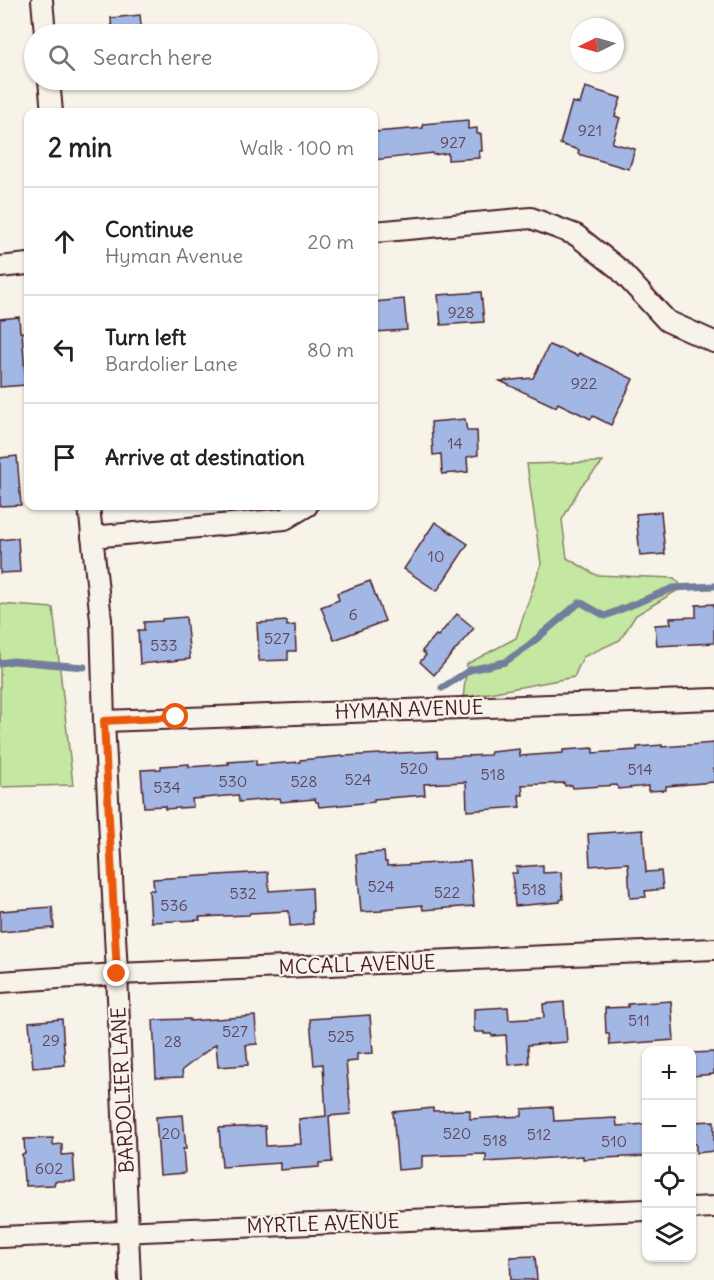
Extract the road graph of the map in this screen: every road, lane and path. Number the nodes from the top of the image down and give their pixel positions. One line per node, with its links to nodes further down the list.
1 (42, 0): 2 (street)
2 (44, 24)
3 (50, 90): 4 (street)
4 (52, 108)
5 (378, 232): 8 (street)
6 (24, 264): 7 (street)
7 (0, 267)
8 (714, 342)
9 (89, 510): 11 (street, BARDOLIER LANE)
10 (301, 510): 11 (street)
11 (92, 537): 13 (street, BARDOLIER LANE)
12 (714, 699): 13 (street, HYMAN AVENUE)
13 (104, 721): 15 (street, BARDOLIER LANE)
14 (714, 949): 15 (street, MCCALL AVENUE)
15 (117, 974): 16 (street, MCCALL AVENUE); 20 (street, BARDOLIER LANE)
16 (0, 982)
17 (714, 1207): 18 (street)
18 (696, 1208)
19 (642, 1210): 20 (street, MYRTLE AVENUE)
20 (129, 1231): 21 (street, MYRTLE AVENUE); 22 (street, BARDOLIER LANE)
21 (0, 1237)
22 (130, 1280)

